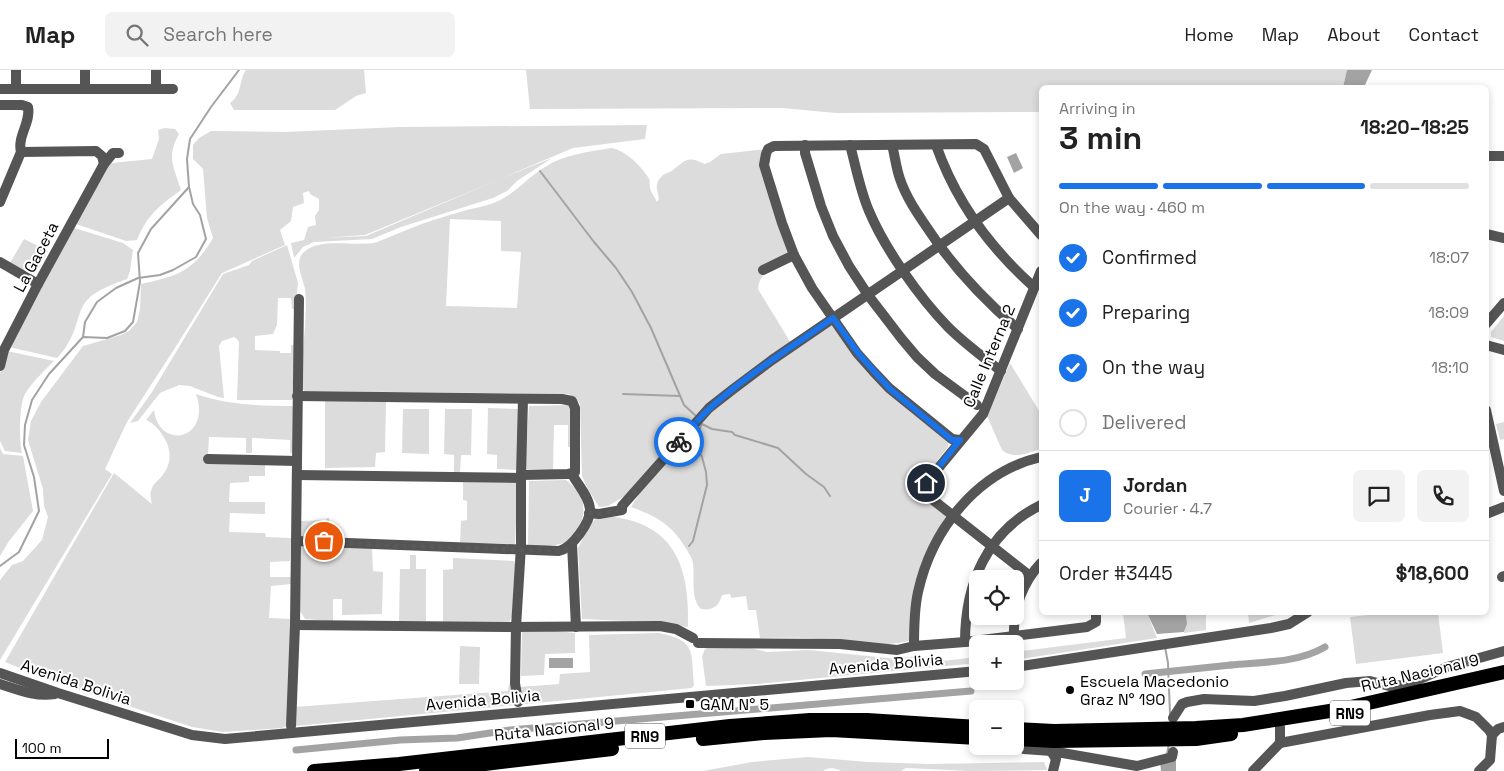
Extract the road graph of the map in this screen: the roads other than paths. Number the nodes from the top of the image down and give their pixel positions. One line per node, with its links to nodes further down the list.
1 (16, 70): 5 (street)
2 (85, 70): 6 (street)
3 (156, 70): 7 (street)
4 (0, 89): 5 (street)
5 (16, 89): 6 (street)
6 (85, 89): 7 (street)
7 (156, 89): 8 (street)
8 (173, 90)
9 (0, 105): 14 (street)
10 (805, 145): 11 (street); 26 (street); 33 (street)
11 (850, 145): 12 (street); 29 (street)
12 (892, 145): 13 (street); 25 (street)
13 (936, 145): 19 (street); 21 (street)
14 (21, 152): 18 (street); 20 (street)
15 (119, 153): 18 (street, La Gaceta)
16 (1489, 156): 17 (street)
17 (1504, 156)
18 (104, 164): 31 (street, La Gaceta)
19 (1010, 198): 21 (street); 22 (street)
20 (0, 202)
21 (975, 222): 25 (street); 32 (street)
22 (1039, 234)
23 (1489, 235): 24 (street)
24 (1504, 238)
25 (939, 246): 29 (street); 38 (street)
26 (794, 254): 28 (street); 36 (street)
27 (0, 262): 31 (street)
28 (763, 270)
29 (903, 270): 33 (street); 43 (street)
30 (1039, 276): 32 (street, Calle Interna 2)
31 (38, 284): 40 (street, La Gaceta)
32 (1034, 287): 38 (street, Calle Interna 2)
33 (868, 295): 36 (street); 46 (street)
34 (299, 299): 44 (street)
35 (1504, 303): 37 (street)
36 (833, 318): 48 (street); 58 (street)
37 (1489, 320)
38 (1018, 329): 43 (street, Calle Interna 2)
39 (1489, 346): 41 (street)
40 (2, 349): 42 (street, La Gaceta)
41 (1504, 350)
42 (0, 366)
43 (1000, 371): 48 (street, Calle Interna 2)
44 (297, 396): 45 (street); 51 (street)
45 (523, 399): 52 (street); 54 (street)
46 (977, 405)
47 (1489, 424): 55 (street)
48 (960, 440): 60 (street, Calle Interna 2)
49 (1039, 458): 60 (street)
50 (208, 459): 51 (street)
51 (297, 461): 53 (street)
52 (572, 474): 54 (street); 58 (street)
53 (296, 475): 54 (street); 61 (street)
54 (521, 476): 64 (street)
55 (1504, 491)
56 (1039, 506): 63 (street)
57 (1504, 507): 59 (street)
58 (589, 513): 62 (street)
59 (1489, 513)
60 (952, 516): 63 (street); 75 (street)
61 (296, 541): 64 (street); 69 (street)
62 (572, 544): 64 (street); 71 (street)
63 (992, 546): 66 (street); 74 (street)
64 (521, 551): 70 (street)
65 (1039, 565): 66 (street)
66 (1030, 576): 72 (street)
67 (1096, 615): 72 (street)
68 (1304, 615): 77 (street)
69 (295, 625): 70 (street); 86 (street)
70 (516, 627): 71 (street); 84 (street)
71 (576, 627): 75 (street)
72 (1014, 635)
73 (969, 641): 74 (street)
74 (965, 642): 75 (street)
75 (914, 646)
76 (1504, 651): 85 (street)
77 (1024, 666)
78 (969, 672): 83 (street, Avenida Bolivia)
79 (1504, 672): 92 (highway, Ruta Nacional 9 / RN9)
80 (0, 673): 83 (street, Avenida Bolivia)
81 (1504, 681): 88 (highway, Ruta Nacional 9 / RN9)
82 (0, 684): 83 (street)
83 (58, 694)
84 (518, 702)
85 (1173, 718)
86 (291, 726)
87 (969, 726): 100 (highway, Ruta Nacional 9 / RN9)
88 (1280, 727): 92 (highway, Ruta Nacional 9 / RN9); 96 (street)
89 (1504, 727): 93 (street)
90 (1024, 729): 91 (highway, Ruta Nacional 9 / RN9)
91 (1148, 734): 92 (highway, Ruta Nacional 9 / RN9); 95 (highway, Ruta Nacional 9 / RN9)
92 (1196, 734)
93 (1492, 735): 96 (street); 104 (street)
94 (969, 738): 101 (highway, Ruta Nacional 9 / RN9)
95 (1024, 739)
96 (1280, 743): 103 (street)
97 (1024, 749): 98 (street)
98 (1051, 751): 99 (street); 102 (street)
99 (1173, 752)
100 (314, 771)
101 (426, 771)
102 (1053, 771)
103 (1253, 771)
104 (1479, 771)

